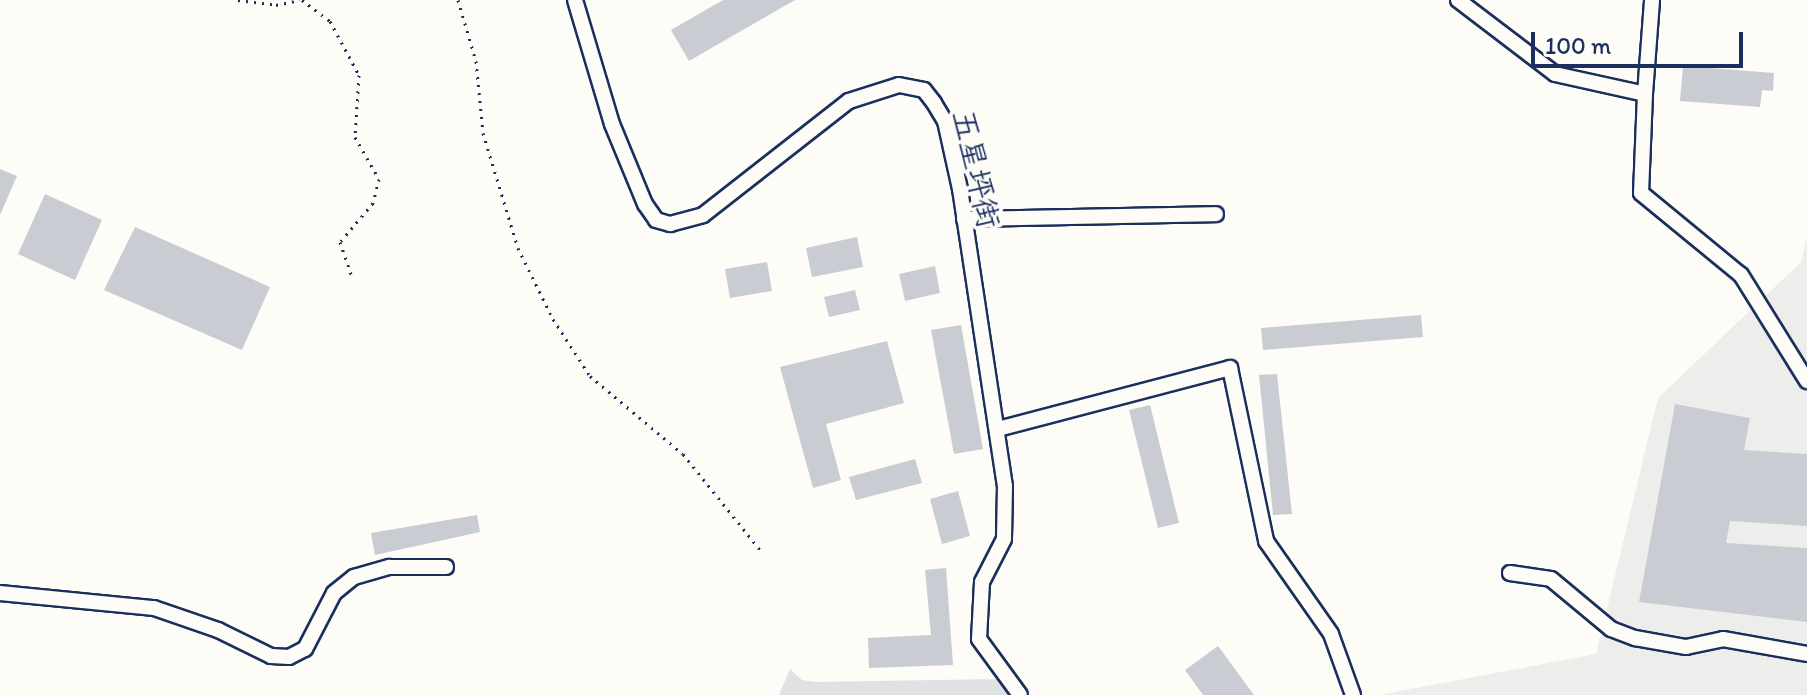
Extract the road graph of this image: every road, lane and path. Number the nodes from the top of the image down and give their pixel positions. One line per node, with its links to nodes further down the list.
1 (238, 0): 2 (path)
2 (301, 0): 10 (path)
3 (458, 0): 13 (path)
4 (575, 0): 9 (street, 五星坪街)
5 (1652, 0): 7 (street)
6 (1460, 1): 7 (street)
7 (1645, 94): 11 (street)
8 (1216, 214): 9 (street)
9 (964, 219): 12 (street, 五星坪街)
10 (352, 277)
11 (1807, 381)
12 (998, 429): 18 (street, 五星坪街); 19 (street)
13 (761, 551)
14 (446, 567): 16 (street)
15 (1510, 573): 17 (street)
16 (0, 593)
17 (1807, 654)
18 (1020, 695)
19 (1353, 695)

